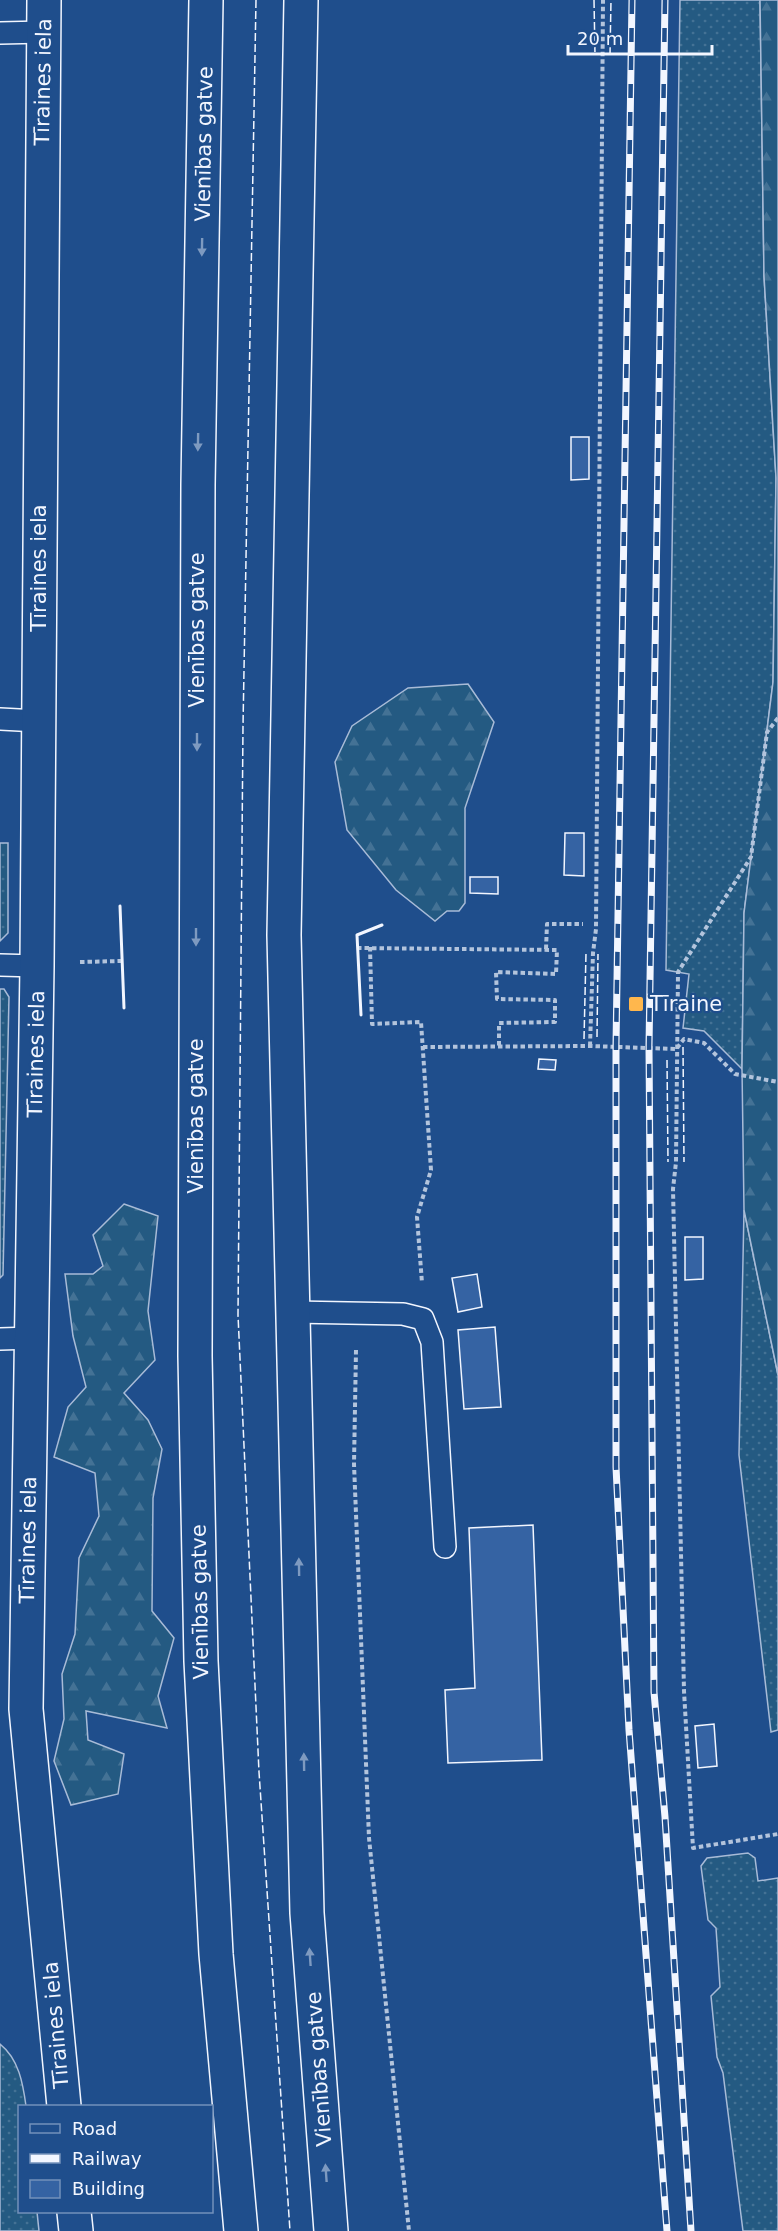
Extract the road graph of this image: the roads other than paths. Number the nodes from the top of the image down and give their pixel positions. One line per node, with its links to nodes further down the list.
1 (44, 0): 4 (main road, Tīraines iela)
2 (206, 0): 17 (main road, Vienības gatve, one-way to 17)
3 (301, 0): 10 (main road, Vienības gatve)
4 (44, 32): 5 (lane); 7 (main road, Tīraines iela)
5 (0, 33)
6 (0, 719): 7 (lane)
7 (38, 721): 9 (main road, Tīraines iela)
8 (0, 965): 9 (lane)
9 (37, 966): 12 (main road, Tīraines iela)
10 (293, 1312): 13 (lane); 18 (main road, Vienības gatve, one-way to 10)
11 (0, 1338): 12 (lane)
12 (32, 1338): 14 (main road, Tīraines iela)
13 (445, 1547)
14 (64, 2105)
15 (74, 2213): 16 (main road)
16 (76, 2231)
17 (241, 2231)
18 (331, 2231)

